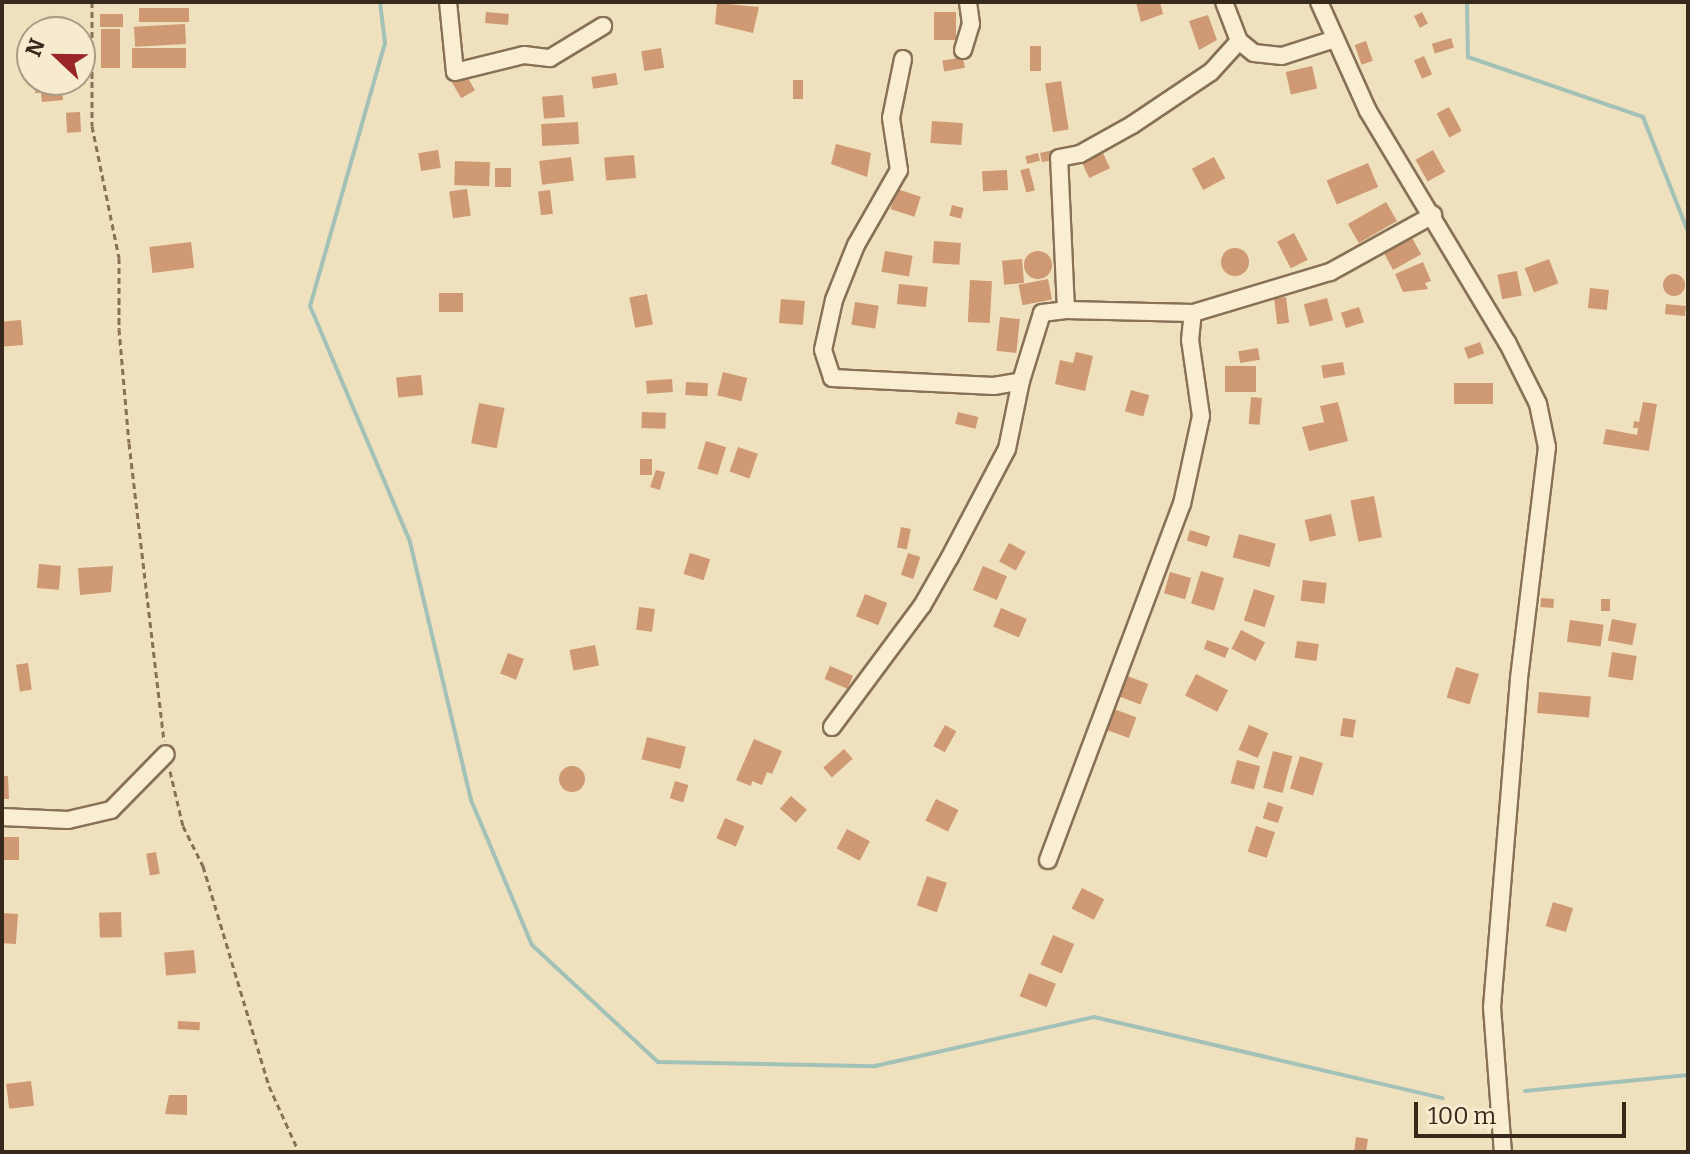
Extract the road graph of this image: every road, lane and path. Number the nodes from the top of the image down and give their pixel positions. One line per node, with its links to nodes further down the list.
1 (92, 2): 16 (path)
2 (448, 2): 6 (street)
3 (968, 2): 9 (street)
4 (1224, 2): 8 (street)
5 (1319, 2): 7 (street)
6 (603, 26)
7 (1332, 40): 8 (street); 11 (street)
8 (1239, 41): 12 (street)
9 (963, 50)
10 (903, 59): 14 (street)
11 (1433, 215): 13 (street); 20 (street)
12 (1066, 310): 13 (street); 14 (street)
13 (1193, 313): 18 (street)
14 (1021, 381): 15 (street)
15 (832, 727)
16 (166, 754): 17 (street); 19 (path)
17 (2, 817)
18 (1048, 860)
19 (299, 1152)
20 (1503, 1152)

